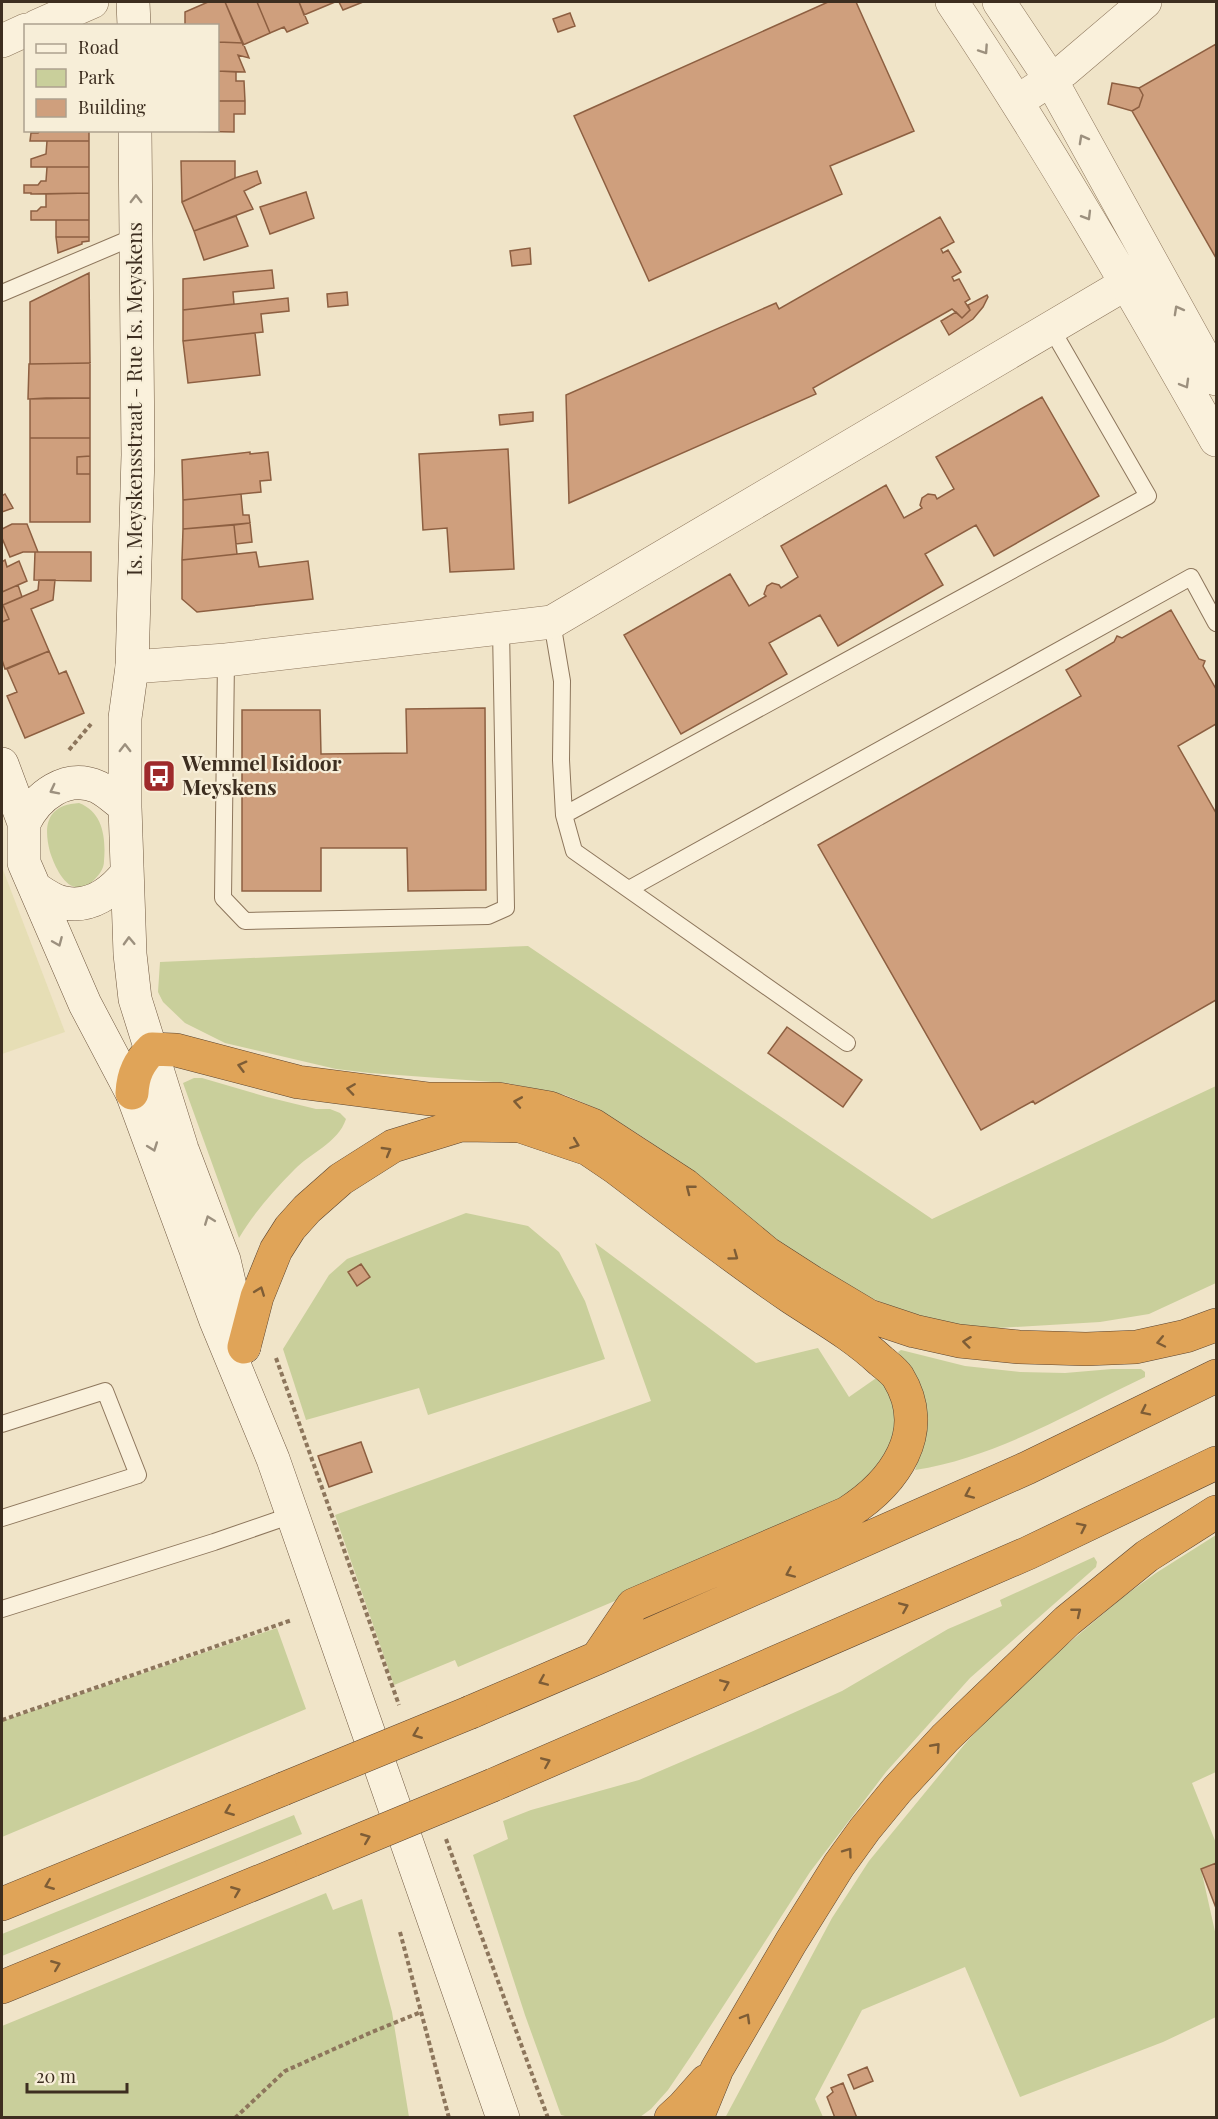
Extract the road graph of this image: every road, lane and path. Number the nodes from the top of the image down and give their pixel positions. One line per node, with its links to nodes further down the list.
1 (92, 2): 6 (main road)
2 (133, 2): 7 (main road)
3 (952, 2): 11 (main road, one-way to 11)
4 (999, 2): 10 (main road)
5 (1145, 2): 10 (main road)
6 (42, 24)
7 (134, 24)
8 (24, 31): 9 (main road)
9 (2, 41)
10 (1051, 80): 11 (main road); 17 (main road, one-way to 10)
11 (1018, 101): 14 (main road, one-way to 14)
12 (135, 132): 13 (main road, Is. Meyskensstraat - Rue Is. Meyskens, one-way to 12)
13 (136, 236): 15 (lane); 23 (main road, Is. Meyskensstraat - Rue Is. Meyskens)
14 (1127, 283): 16 (main road); 18 (main road, one-way to 18)
15 (2, 293)
16 (1051, 328): 19 (main road); 28 (lane)
17 (1216, 379)
18 (1216, 440)
19 (552, 622): 21 (main road); 28 (lane)
20 (1216, 622): 32 (lane)
21 (501, 628): 22 (main road); 22 (lane)
22 (226, 660): 23 (main road)
23 (132, 667): 27 (main road, Is. Meyskensstraat - Rue Is. Meyskens, one-way to 23)
24 (96, 719): 25 (path)
25 (68, 751)
26 (2, 764): 29 (main road)
27 (125, 807): 29 (main road, one-way to 29); 30 (main road, Is. Meyskensstraat - Rue Is. Meyskens)
28 (564, 814): 32 (lane)
29 (24, 823): 31 (main road)
30 (127, 873): 31 (main road); 34 (main road, Is. Meyskensstraat - Rue Is. Meyskens, one-way to 30)
31 (35, 888): 35 (main road, one-way to 35)
32 (629, 890): 33 (lane)
33 (847, 1043)
34 (152, 1049): 35 (highway); 36 (highway, one-way to 34); 37 (main road, Is. Meyskensstraat - Rue Is. Meyskens, one-way to 34)
35 (132, 1093): 40 (main road, one-way to 40)
36 (1216, 1325)
37 (244, 1347): 40 (main road, Is. Meyskensstraat - Rue Is. Meyskens); 47 (highway, one-way to 47)
38 (1216, 1376): 47 (highway, one-way to 47)
39 (2, 1424): 44 (lane)
40 (273, 1459): 43 (main road)
41 (1216, 1462): 50 (highway, one-way to 41, bridge)
42 (1216, 1512): 51 (highway, one-way to 42)
43 (292, 1515): 45 (lane); 54 (main road)
44 (2, 1518)
45 (2, 1609)
46 (291, 1620): 48 (path)
47 (597, 1658): 49 (highway, one-way to 49, bridge)
48 (2, 1720)
49 (2, 1904)
50 (2, 1987)
51 (717, 2068): 55 (highway); 56 (highway)
52 (235, 2118): 53 (path)
53 (449, 2118)
54 (503, 2118)
55 (671, 2118)
56 (697, 2118)

